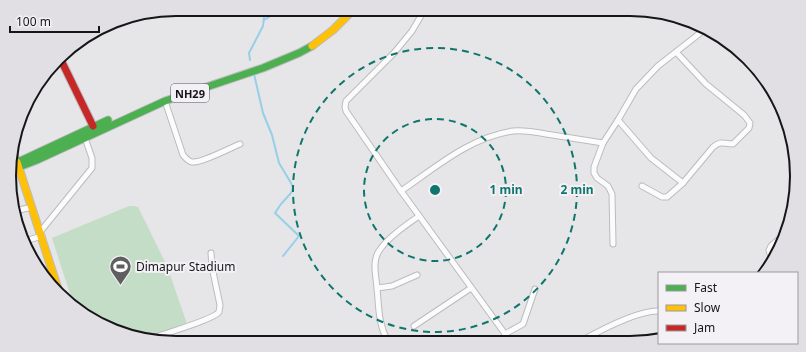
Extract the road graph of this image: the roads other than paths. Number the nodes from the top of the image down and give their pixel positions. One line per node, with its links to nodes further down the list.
1 (339, 16): 9 (main road, NH29)
2 (347, 16): 7 (main road, NH29)
3 (421, 16): 17 (street)
4 (700, 33): 5 (street)
5 (676, 52): 8 (street); 15 (street)
6 (63, 63): 9 (main road)
7 (166, 101): 10 (main road, NH29); 12 (street)
8 (618, 120): 11 (street); 15 (street)
9 (93, 126): 14 (main road, NH29)
10 (85, 138): 14 (main road, NH29); 21 (street)
11 (603, 143): 17 (street); 24 (street)
12 (240, 144)
13 (16, 161): 14 (main road)
14 (18, 165): 18 (main road)
15 (683, 183): 16 (street)
16 (642, 186)
17 (401, 191): 20 (street)
18 (32, 207): 19 (street); 21 (main road)
19 (20, 210)
20 (419, 216): 29 (street); 30 (street)
21 (41, 234): 22 (street); 28 (main road)
22 (29, 239)
23 (775, 242): 26 (street)
24 (613, 244)
25 (211, 253): 35 (street)
26 (770, 254)
27 (417, 275): 29 (street)
28 (55, 280)
29 (377, 288): 36 (street)
30 (471, 288): 33 (street); 34 (street)
31 (535, 289): 34 (street)
32 (658, 311): 37 (street)
33 (414, 326)
34 (505, 334)
35 (160, 335)
36 (386, 336)
37 (590, 336)

